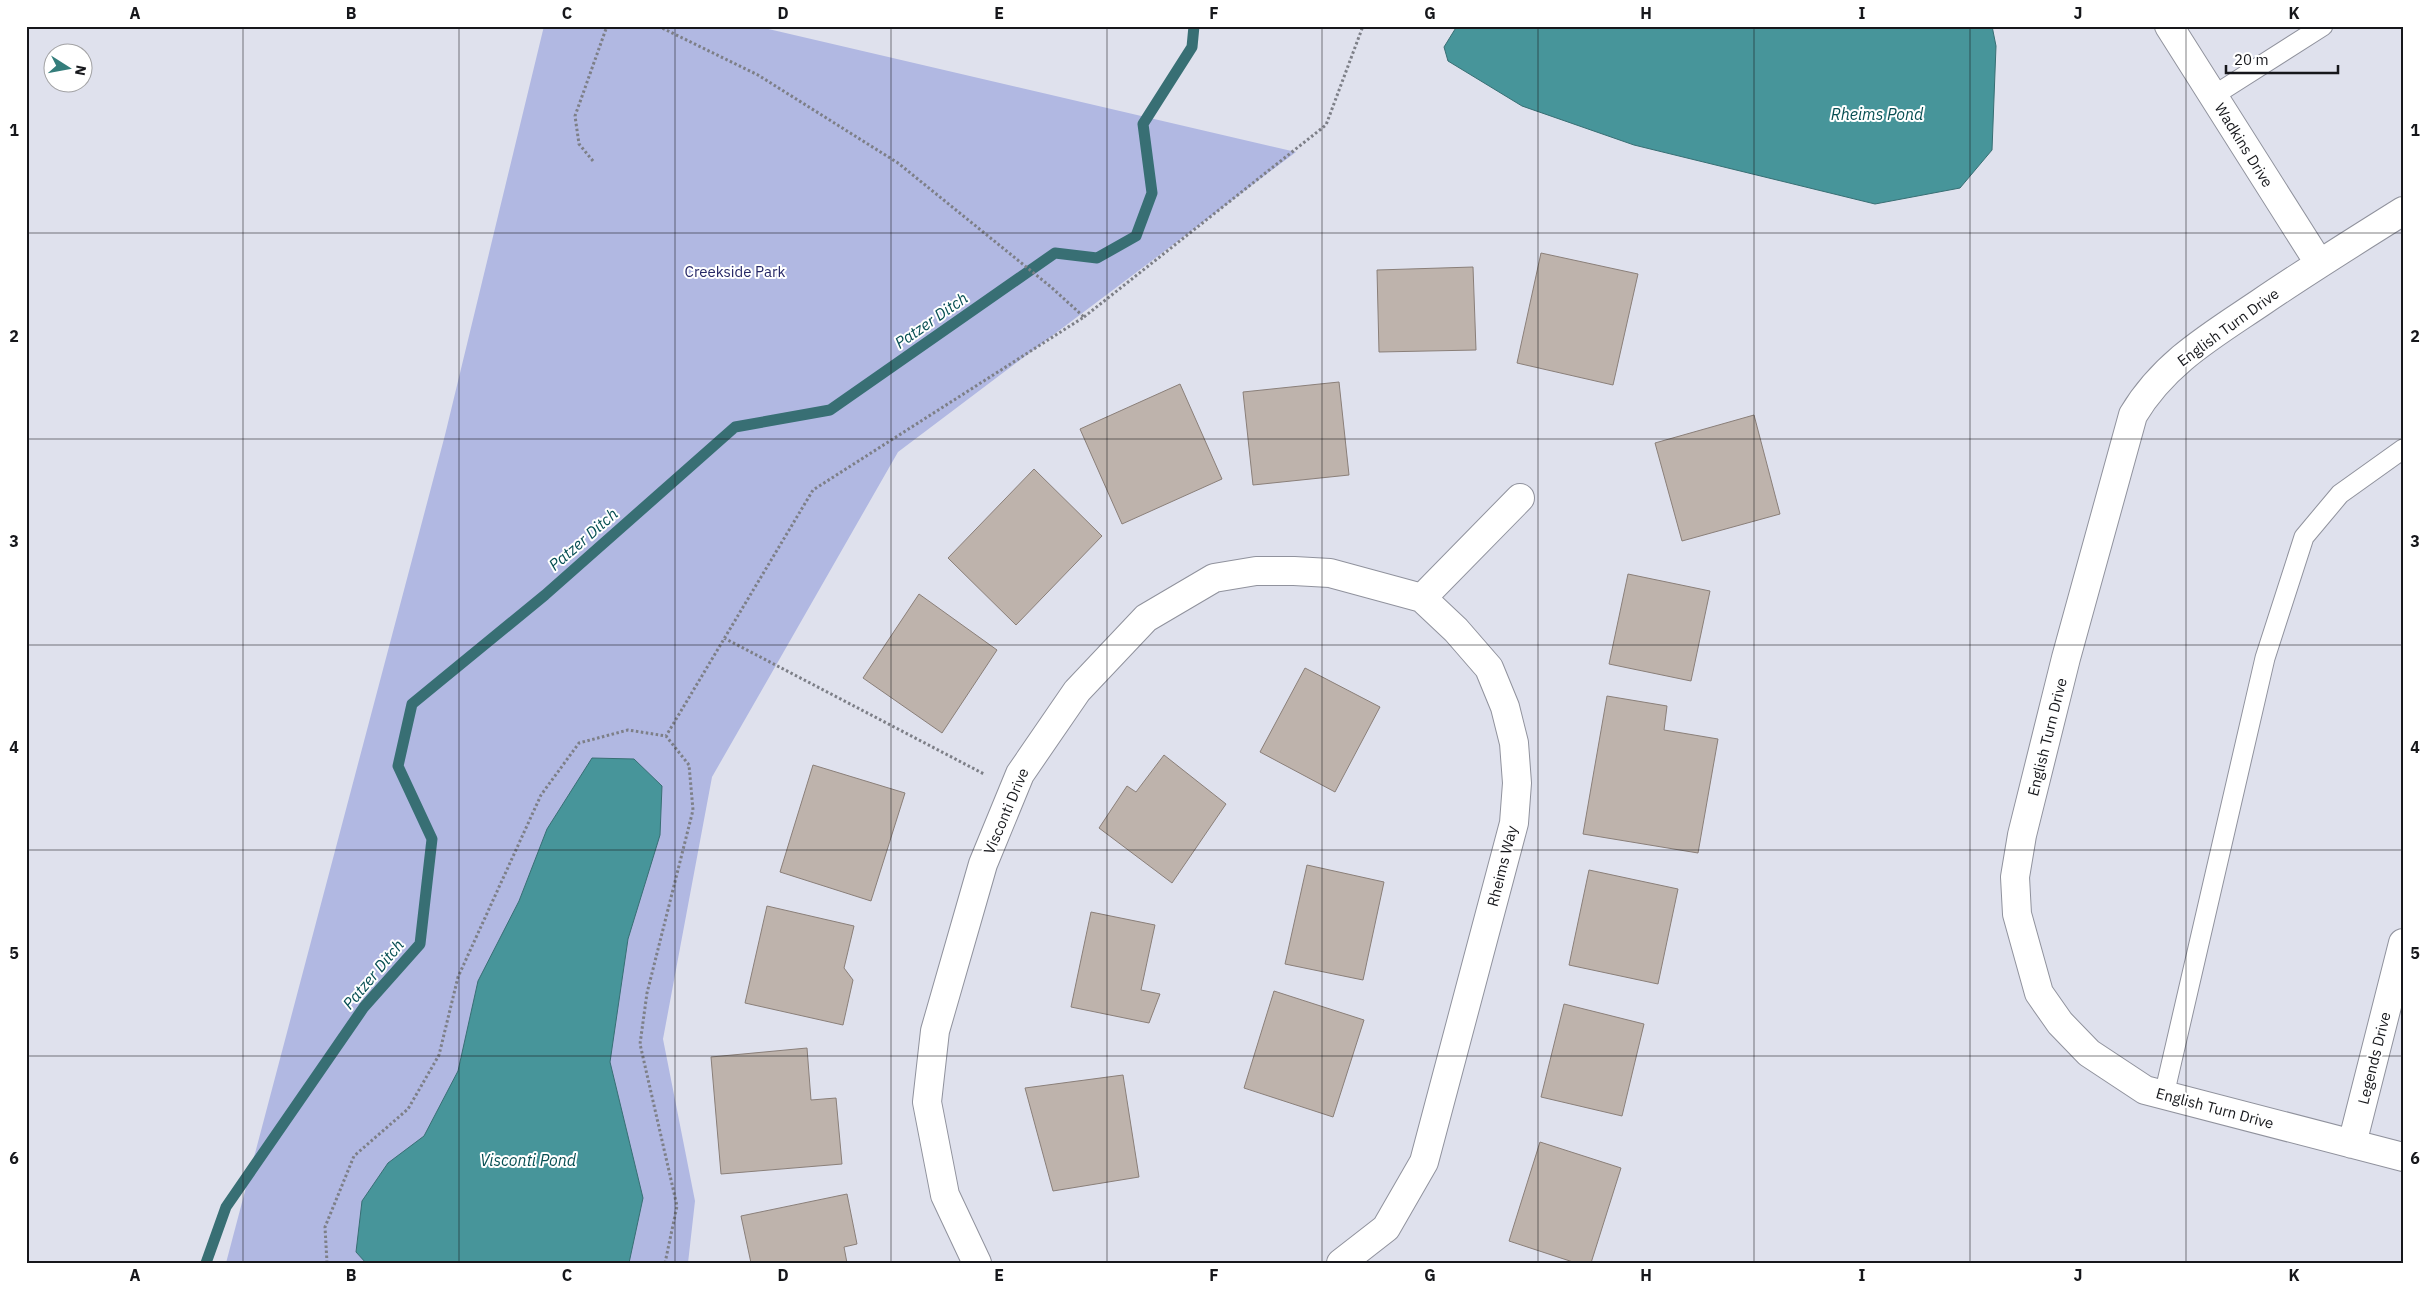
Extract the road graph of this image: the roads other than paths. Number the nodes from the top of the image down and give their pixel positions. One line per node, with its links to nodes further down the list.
1 (2169, 26): 3 (street, Wadkins Drive)
2 (2323, 26): 3 (lane)
3 (2213, 96): 5 (street, Wadkins Drive)
4 (2403, 210): 5 (street, English Turn Drive)
5 (2319, 263): 10 (street, English Turn Drive)
6 (2403, 449): 10 (lane)
7 (1520, 498): 8 (street)
8 (1422, 598): 13 (street, Visconti Drive); 14 (street, Rheims Way)
9 (2403, 943): 11 (street, Legends Drive)
10 (2164, 1095): 11 (street, English Turn Drive)
11 (2352, 1144): 12 (street, English Turn Drive)
12 (2403, 1158)
13 (977, 1263)
14 (1340, 1263)

